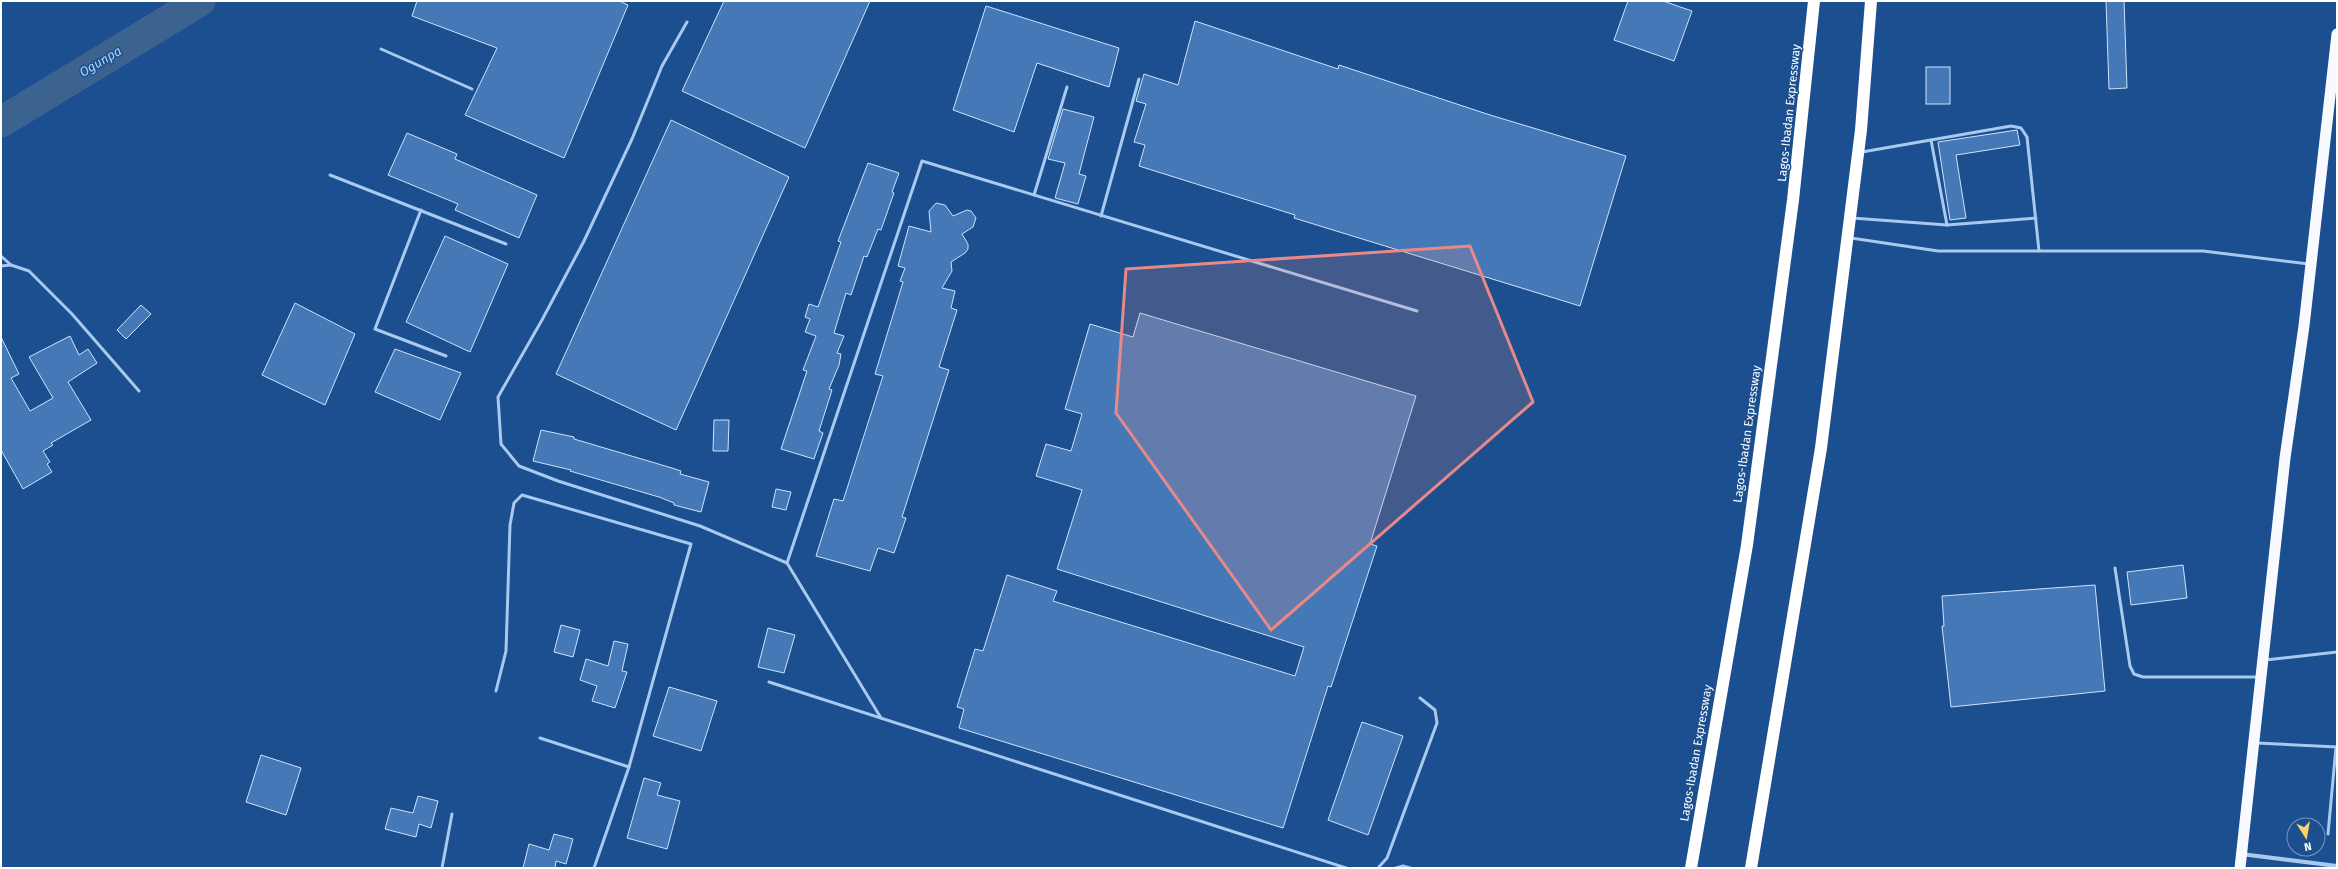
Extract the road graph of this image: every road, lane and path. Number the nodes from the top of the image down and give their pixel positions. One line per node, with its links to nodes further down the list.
1 (1814, 1): 51 (highway, Lagos-Ibadan Expressway)
2 (1871, 1): 10 (highway)
3 (687, 22): 28 (lane)
4 (2337, 34): 22 (highway)
5 (381, 49): 8 (lane)
6 (1139, 79): 14 (lane)
7 (1067, 87): 12 (lane)
8 (472, 89)
9 (1931, 140): 10 (lane); 16 (lane); 17 (lane)
10 (1858, 152): 15 (highway)
11 (330, 174): 13 (lane)
12 (1034, 195): 14 (lane); 28 (lane)
13 (421, 210): 19 (lane); 26 (lane)
14 (1101, 216): 25 (lane)
15 (1850, 218): 17 (lane); 18 (highway)
16 (2036, 218): 17 (lane); 20 (lane)
17 (1946, 225)
18 (1848, 237): 20 (lane); 52 (highway)
19 (506, 244)
20 (2040, 251): 22 (lane)
21 (1, 256): 23 (lane)
22 (2311, 264): 31 (highway)
23 (11, 265): 24 (lane); 27 (lane)
24 (1, 266)
25 (1417, 311)
26 (446, 356)
27 (139, 391)
28 (787, 563): 36 (lane)
29 (2115, 568): 32 (lane)
30 (2337, 652): 31 (lane)
31 (2263, 660): 32 (highway)
32 (2261, 677): 38 (highway)
33 (769, 682): 36 (lane)
34 (496, 691): 40 (lane)
35 (1420, 698): 48 (lane)
36 (881, 718): 47 (lane)
37 (540, 738): 40 (lane)
38 (2254, 742): 39 (lane); 43 (highway)
39 (2336, 747): 42 (lane)
40 (629, 767): 46 (lane)
41 (452, 814): 45 (lane)
42 (2328, 834)
43 (2241, 854): 44 (street); 53 (highway)
44 (2337, 866)
45 (442, 868)
46 (594, 868)
47 (1346, 868)
48 (1378, 868)
49 (1396, 868): 50 (lane)
50 (1410, 868)
51 (1691, 868)
52 (1751, 868)
53 (2240, 868)

